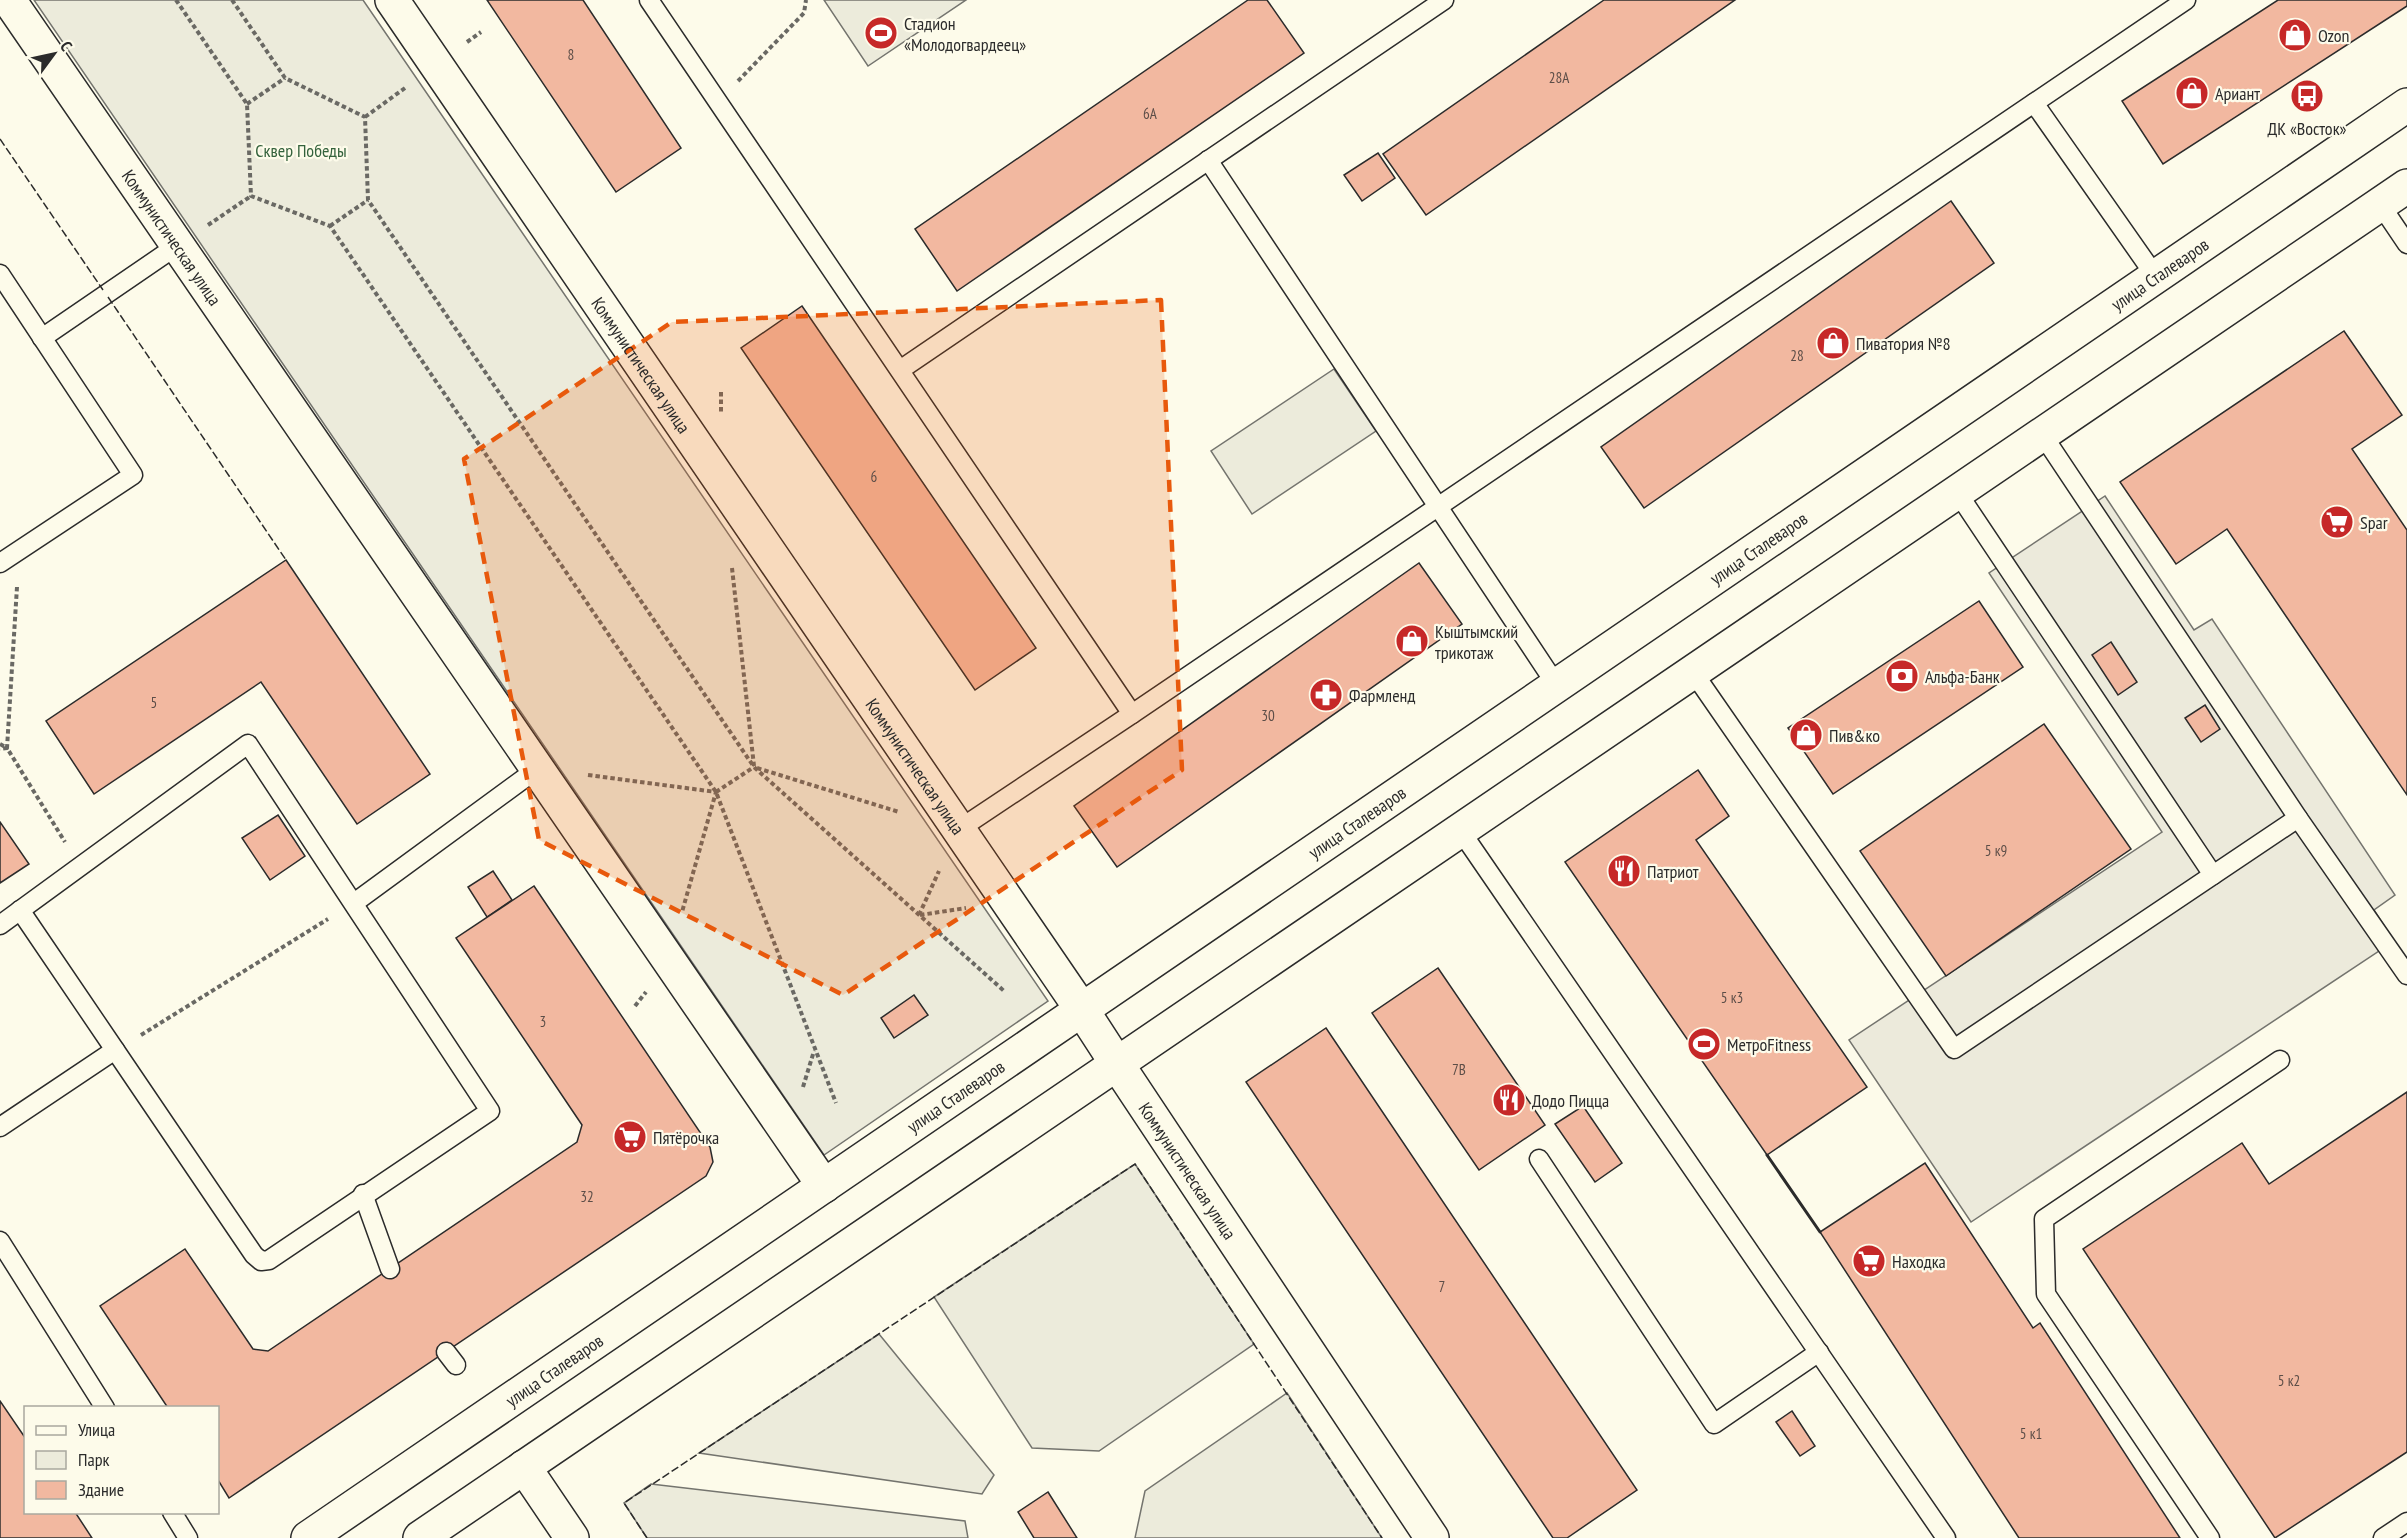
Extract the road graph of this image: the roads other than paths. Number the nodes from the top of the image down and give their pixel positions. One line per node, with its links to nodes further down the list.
1 (9, 0): 12 (main road, Коммунистическая улица)
2 (392, 0): 26 (main road, Коммунистическая улица)
3 (649, 0): 16 (lane)
4 (1444, 0): 8 (lane)
5 (2186, 0): 6 (lane)
6 (2034, 103): 14 (lane); 19 (lane)
7 (2407, 105): 14 (main road, улица Сталеваров)
8 (1208, 160): 16 (lane); 19 (lane)
9 (2407, 186): 10 (main road)
10 (2380, 204): 11 (lane); 17 (main road)
11 (2407, 244)
12 (178, 245): 15 (lane); 24 (main road, Коммунистическая улица)
13 (0, 274): 15 (lane)
14 (2156, 277): 22 (main road, улица Сталеваров)
15 (42, 338): 20 (lane)
16 (900, 370): 23 (lane)
17 (2042, 434): 18 (main road); 25 (lane)
18 (1957, 492): 21 (main road); 28 (lane)
19 (1437, 507): 22 (lane); 23 (lane)
20 (0, 563)
21 (1693, 672): 27 (main road); 28 (lane)
22 (1557, 686): 33 (main road, улица Сталеваров)
23 (1132, 714): 26 (lane)
24 (537, 769): 29 (lane); 39 (main road, Коммунистическая улица)
25 (2298, 818): 28 (lane); 32 (lane)
26 (958, 830): 33 (main road, Коммунистическая улица)
27 (1460, 830): 36 (main road); 43 (lane)
28 (2213, 875)
29 (354, 903): 30 (lane); 40 (lane)
30 (20, 910): 31 (lane); 34 (lane)
31 (0, 925)
32 (2407, 975)
33 (1082, 1010): 36 (main road, Коммунистическая улица); 39 (main road, улица Сталеваров)
34 (116, 1050): 37 (lane); 40 (lane)
35 (2280, 1060): 54 (lane)
36 (1117, 1064): 45 (main road); 52 (main road, Коммунистическая улица)
37 (0, 1127)
38 (1539, 1159): 43 (lane)
39 (824, 1186): 49 (main road, улица Сталеваров)
40 (363, 1194): 42 (lane)
41 (0, 1241): 44 (lane)
42 (390, 1269)
43 (1819, 1352): 53 (lane)
44 (104, 1406)
45 (524, 1467): 50 (main road); 51 (main road)
46 (173, 1514): 48 (lane)
47 (2407, 1522): 55 (lane)
48 (188, 1538)
49 (308, 1538)
50 (420, 1538)
51 (572, 1538)
52 (1432, 1538)
53 (1946, 1538)
54 (2210, 1538)
55 (2383, 1538)

